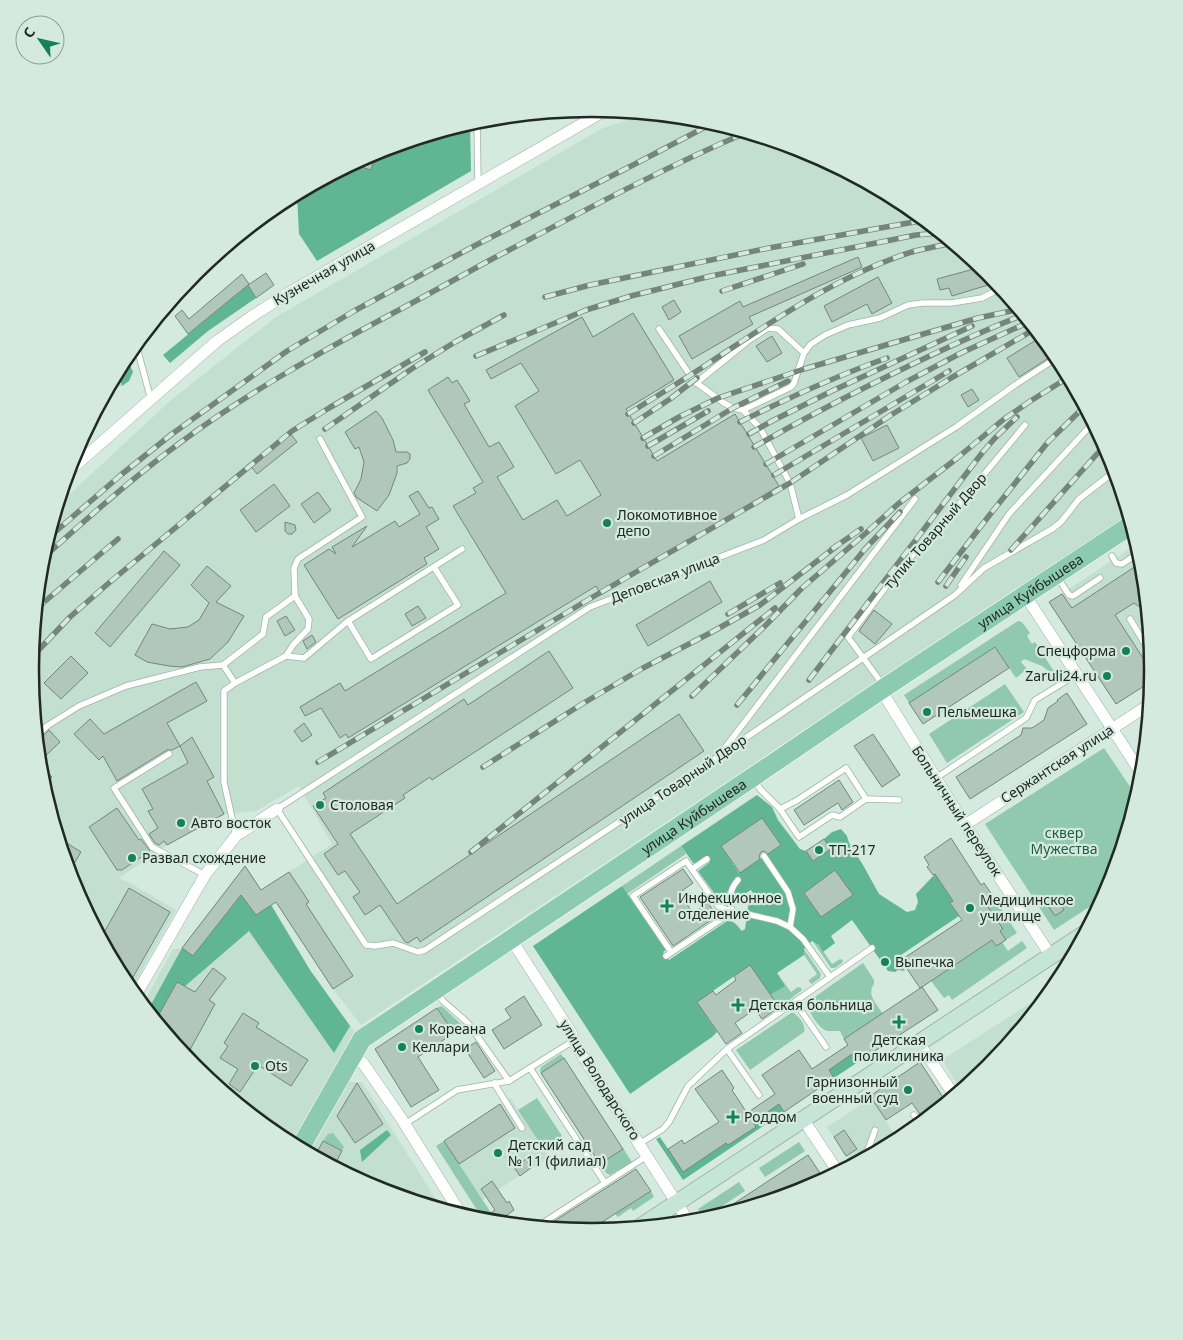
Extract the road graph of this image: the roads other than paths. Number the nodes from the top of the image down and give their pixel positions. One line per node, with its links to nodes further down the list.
1 (593, 117): 3 (street, Кузнечная улица)
2 (477, 130): 3 (lane)
3 (478, 182): 10 (street, Кузнечная улица)
4 (994, 292): 6 (lane)
5 (659, 330): 9 (lane)
6 (804, 353): 9 (lane); 11 (lane)
7 (139, 354): 10 (lane)
8 (1050, 362): 18 (lane, Деповская улица)
9 (696, 383): 11 (lane)
10 (151, 400): 15 (street, Кузнечная улица)
11 (743, 410): 18 (lane)
12 (1025, 425): 33 (lane, тупик Товарный Двор)
13 (1088, 428): 26 (lane)
14 (320, 439): 28 (lane)
15 (79, 462)
16 (1109, 475): 26 (lane, улица Товарный Двор)
17 (916, 499): 42 (lane)
18 (799, 519): 48 (lane, Деповская улица)
19 (1125, 529): 24 (main road, улица Куйбышева)
20 (462, 549): 23 (lane)
21 (1112, 556): 22 (lane)
22 (1133, 557)
23 (434, 567): 30 (lane); 30 (lane)
24 (1055, 574): 25 (lane); 27 (main road, улица Куйбышева)
25 (1100, 578)
26 (954, 595): 33 (lane, улица Товарный Двор)
27 (1025, 595): 35 (street); 37 (main road, улица Куйбышева)
28 (295, 596): 32 (lane); 34 (lane)
29 (1130, 619): 31 (lane)
30 (348, 621): 32 (lane)
31 (1143, 640)
32 (286, 656): 36 (lane)
33 (863, 658): 37 (lane, тупик Товарный Двор); 42 (lane, улица Товарный Двор)
34 (223, 664): 36 (lane); 40 (lane)
35 (1076, 675): 39 (street); 45 (lane)
36 (235, 683): 51 (lane)
37 (883, 689): 44 (main road, улица Куйбышева); 45 (street, Больничный переулок)
38 (1143, 709): 39 (street, Сержантская улица)
39 (1112, 729): 43 (street); 50 (street, Сержантская улица)
40 (42, 731)
41 (169, 754): 55 (lane)
42 (718, 756): 48 (lane, улица Товарный Двор)
43 (1136, 766)
44 (753, 777): 49 (lane); 59 (main road, улица Куйбышева)
45 (936, 778): 50 (street, Больничный переулок)
46 (866, 799): 47 (lane); 49 (lane); 49 (lane)
47 (899, 800)
48 (277, 809): 51 (street)
49 (780, 809)
50 (965, 825): 62 (street, Больничный переулок)
51 (236, 836): 55 (street)
52 (764, 856): 58 (lane)
53 (707, 859): 54 (lane)
54 (692, 870): 57 (lane); 57 (lane)
55 (205, 875): 64 (street)
56 (738, 880): 57 (lane)
57 (732, 912): 58 (lane)
58 (790, 927): 63 (lane)
59 (511, 939): 65 (main road, улица Куйбышева); 67 (street, улица Володарского)
60 (1072, 942): 62 (main road)
61 (872, 948): 63 (lane)
62 (1051, 956): 68 (main road)
63 (830, 978): 66 (lane)
64 (140, 988)
65 (434, 990): 71 (main road, улица Куйбышева); 73 (lane)
66 (795, 1002): 69 (lane); 70 (lane)
67 (573, 1041): 72 (lane); 84 (street, улица Володарского)
68 (919, 1043): 75 (street); 79 (main road)
69 (826, 1047)
70 (727, 1049): 76 (lane); 84 (lane)
71 (352, 1056): 80 (street); 83 (main road, улица Куйбышева)
72 (530, 1068): 73 (lane); 88 (lane)
73 (509, 1081): 74 (lane)
74 (494, 1083): 80 (lane); 81 (lane)
75 (950, 1091)
76 (759, 1095)
77 (914, 1115): 78 (lane)
78 (916, 1118)
79 (803, 1120): 87 (street); 89 (main road)
80 (404, 1124): 90 (street)
81 (522, 1128)
82 (875, 1130): 85 (lane)
83 (303, 1142)
84 (640, 1144): 86 (street, улица Володарского)
85 (868, 1149)
86 (647, 1156): 88 (lane); 89 (street, улица Володарского)
87 (834, 1167)
88 (605, 1183): 93 (lane)
89 (677, 1203): 91 (street, улица Володарского); 92 (main road)
90 (456, 1206)
91 (684, 1215)
92 (652, 1219)
93 (546, 1221)

